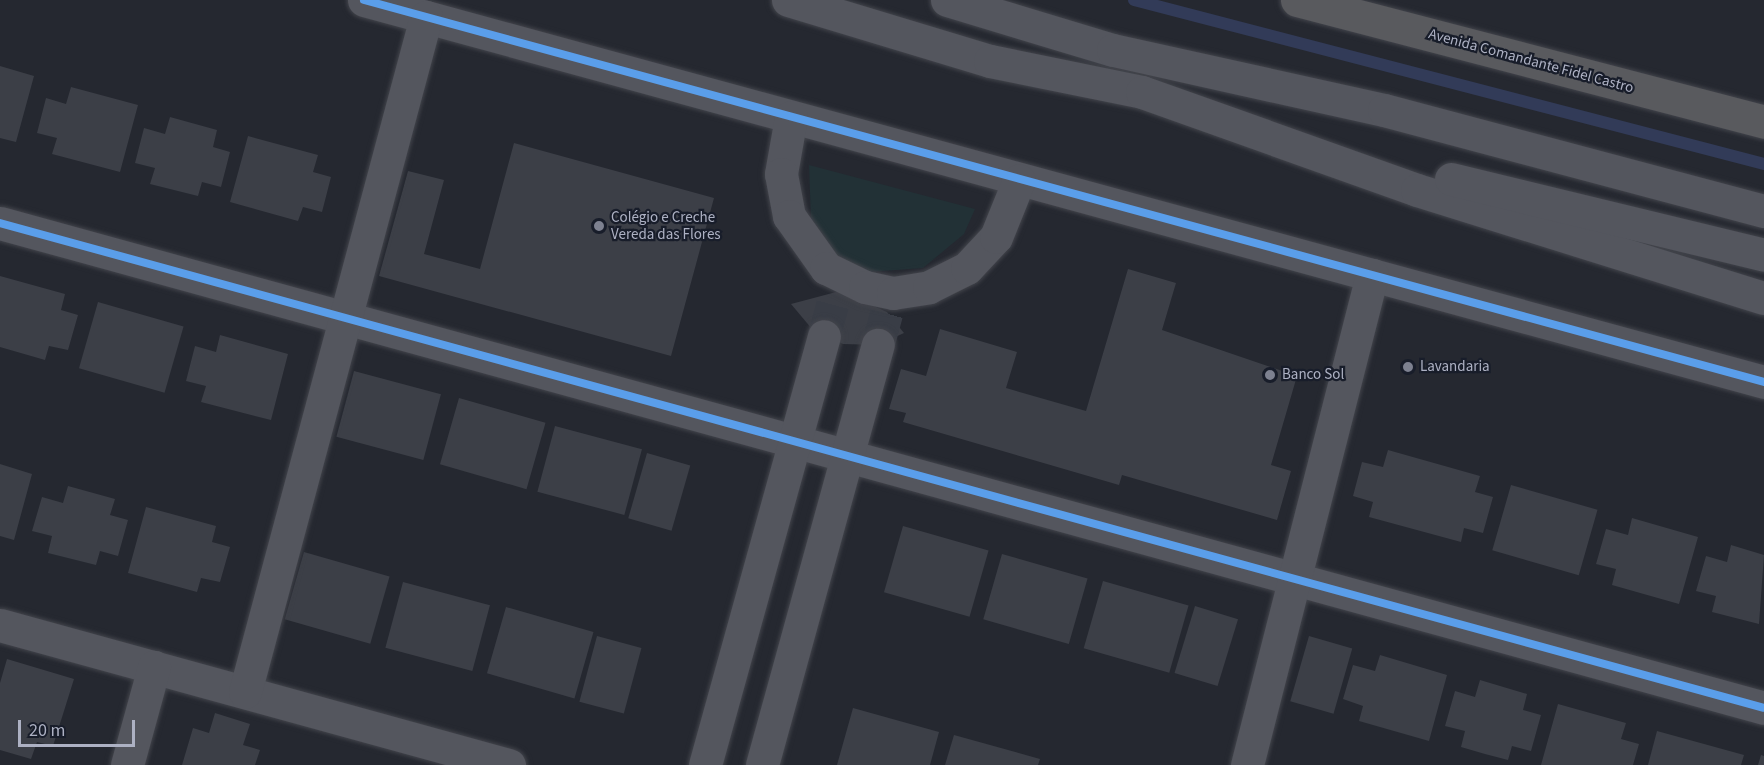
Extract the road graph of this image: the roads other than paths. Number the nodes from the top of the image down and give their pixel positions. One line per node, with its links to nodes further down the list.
1 (364, 0): 5 (street)
2 (789, 0): 8 (street)
3 (947, 0): 10 (street)
4 (1297, 0): 7 (highway, Avenida Comandante Fidel Castro)
5 (426, 16): 6 (street); 15 (street)
6 (791, 117): 9 (street); 9 (street)
7 (1764, 122)
8 (1282, 138): 12 (street); 14 (street)
9 (1018, 180): 13 (street)
10 (1764, 211)
11 (0, 223): 15 (street)
12 (1764, 255)
13 (1372, 274): 18 (street); 21 (street)
14 (1764, 298)
15 (345, 318): 19 (street); 24 (street)
16 (824, 336): 19 (street)
17 (878, 345): 20 (street)
18 (1764, 382)
19 (795, 442): 20 (street); 28 (street)
20 (845, 456): 21 (street); 29 (street)
21 (1294, 579): 25 (street); 30 (street)
22 (0, 625): 23 (street)
23 (154, 667): 24 (street); 26 (street)
24 (245, 692): 27 (street)
25 (1764, 708)
26 (127, 765)
27 (509, 765)
28 (705, 765)
29 (762, 765)
30 (1247, 765)

